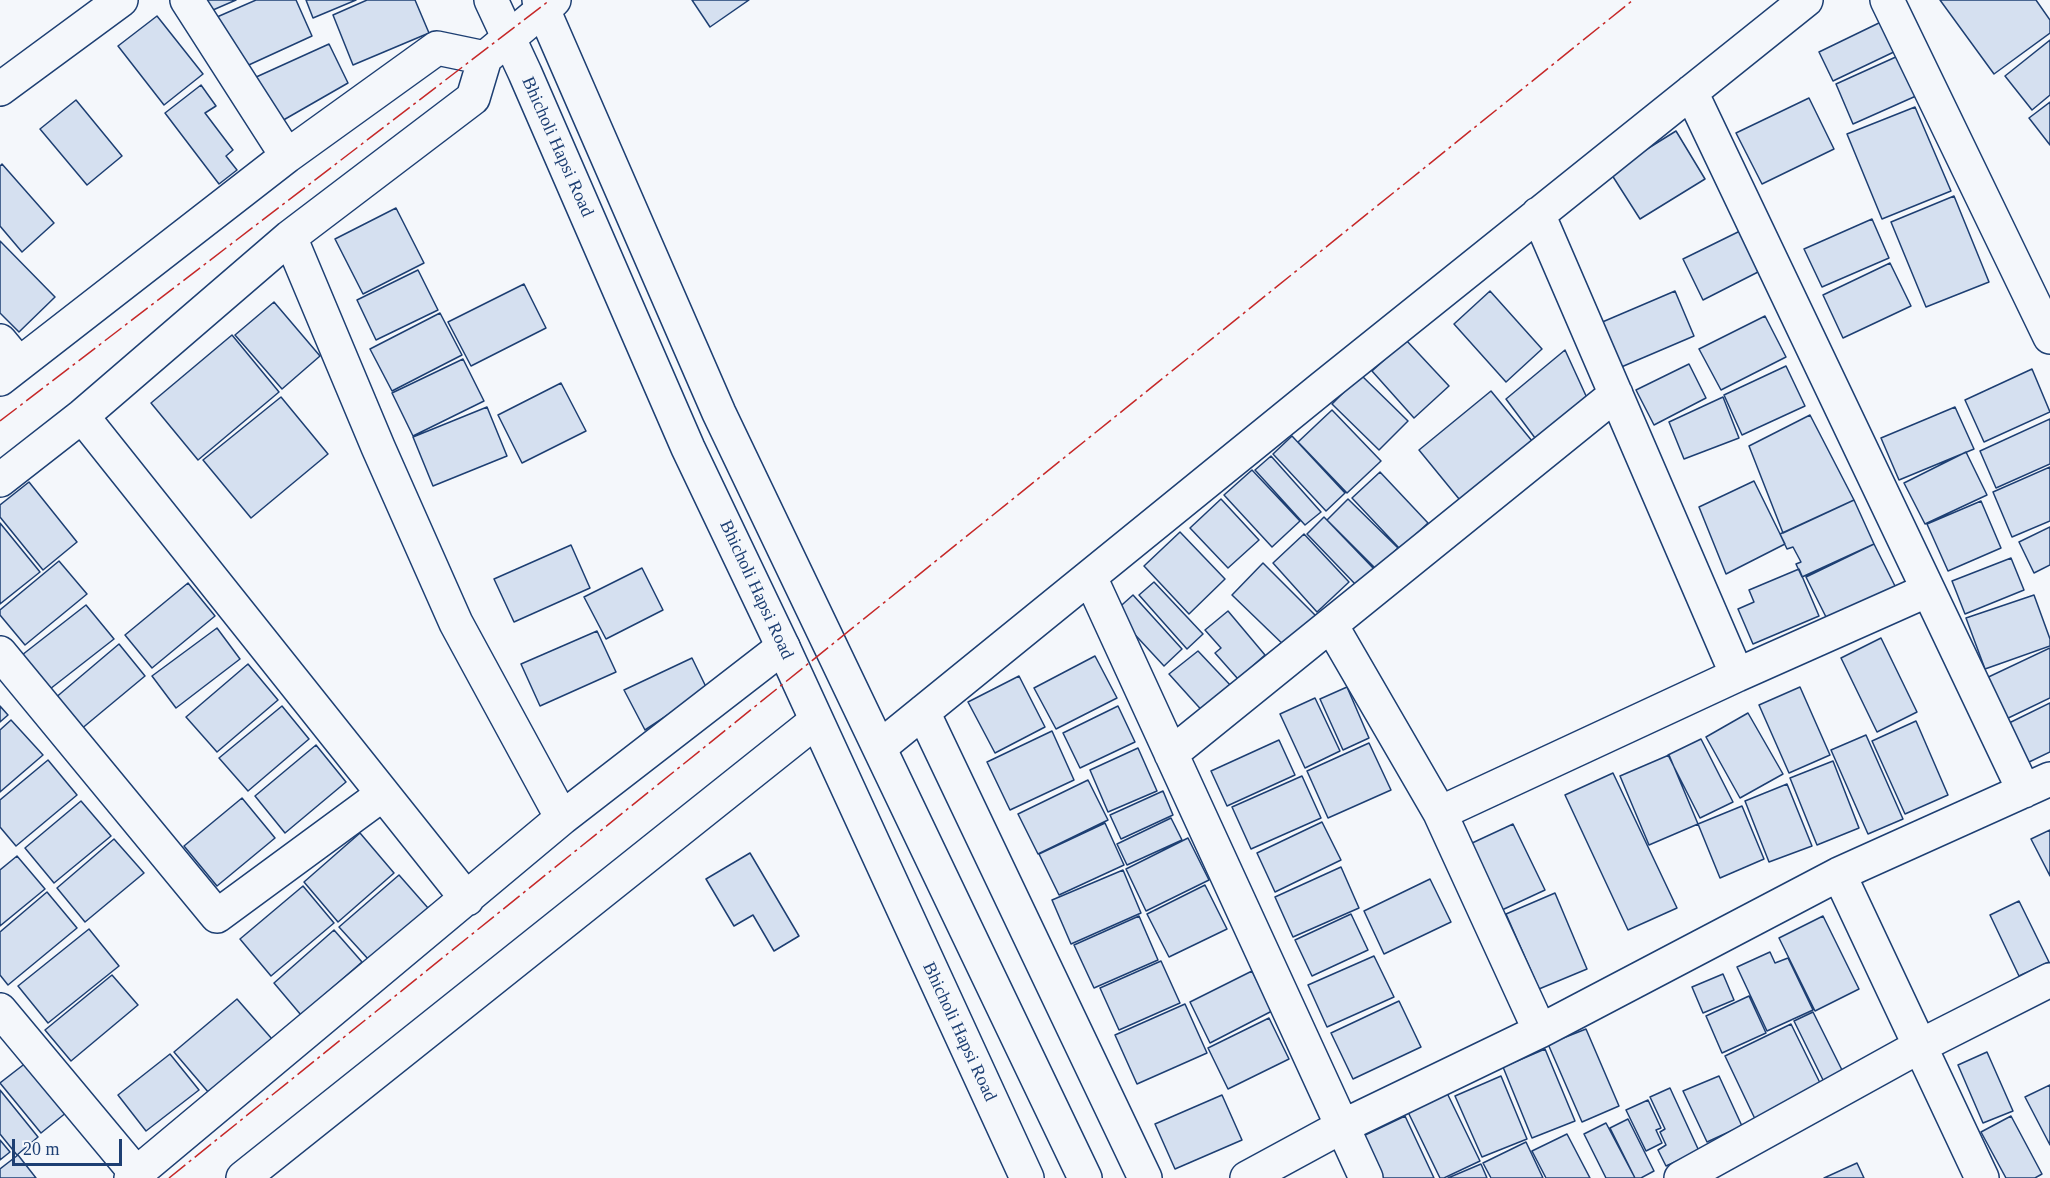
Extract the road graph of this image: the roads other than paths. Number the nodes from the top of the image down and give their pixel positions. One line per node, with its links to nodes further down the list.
1 (121, 0): 8 (street)
2 (187, 0): 10 (street)
3 (491, 0): 7 (street, Bhicholi Hapsi Road)
4 (1806, 0): 9 (street)
5 (1887, 0): 13 (street)
6 (546, 3): 7 (street); 26 (street)
7 (497, 48): 10 (street); 12 (street); 21 (street, Bhicholi Hapsi Road)
8 (0, 89)
9 (1691, 92): 11 (street); 19 (street)
10 (287, 156): 14 (street)
11 (1538, 214): 15 (street); 18 (street)
12 (290, 237): 16 (street); 31 (street)
13 (2050, 336)
14 (6, 361)
15 (1616, 394): 20 (street); 23 (street)
16 (82, 416): 17 (street); 29 (street)
17 (0, 480)
18 (1090, 577): 24 (street); 27 (street)
19 (1928, 590): 23 (street); 28 (street)
20 (1330, 625): 27 (street); 30 (street)
21 (783, 647): 25 (street, Bhicholi Hapsi Road); 31 (street)
22 (0, 652): 29 (street)
23 (1737, 675): 30 (street)
24 (923, 712): 26 (street); 43 (street)
25 (816, 721): 40 (street); 41 (street, Bhicholi Hapsi Road)
26 (880, 747): 42 (street)
27 (1171, 754): 38 (street)
28 (2037, 785): 32 (street)
29 (383, 794): 33 (street)
30 (1440, 813): 36 (street)
31 (562, 818): 33 (street)
32 (1839, 874): 36 (street); 37 (street)
33 (467, 899): 39 (street)
34 (2050, 980): 37 (street)
35 (6, 1030): 39 (street)
36 (1540, 1031): 38 (street)
37 (1920, 1046): 46 (street); 47 (street)
38 (1341, 1127): 44 (street); 45 (street)
39 (133, 1176)
40 (243, 1178)
41 (1027, 1178)
42 (1085, 1178)
43 (1145, 1178)
44 (1247, 1178)
45 (1366, 1178)
46 (1681, 1178)
47 (1982, 1178)

